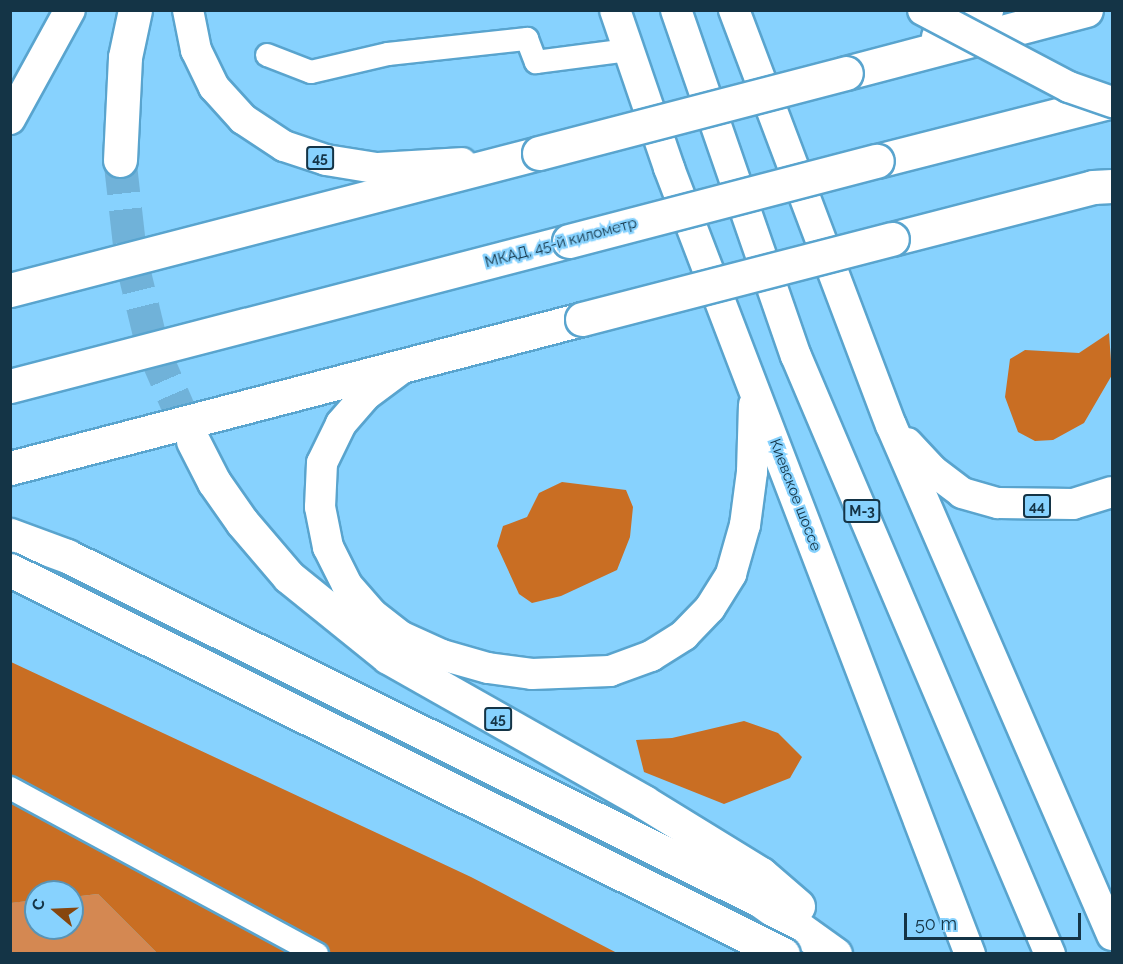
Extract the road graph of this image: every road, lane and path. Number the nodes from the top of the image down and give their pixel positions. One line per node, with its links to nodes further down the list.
1 (70, 10): 13 (main road)
2 (135, 10): 15 (highway)
3 (188, 10): 14 (main road, 45)
4 (676, 10): 34 (main road, М-3)
5 (734, 10): 21 (main road)
6 (923, 10): 12 (main road, bridge)
7 (988, 10): 11 (main road)
8 (1086, 10): 11 (highway)
9 (618, 26): 10 (lane); 20 (main road, Киевское шоссе)
10 (267, 55)
11 (849, 72): 14 (highway, bridge)
12 (1113, 101): 19 (highway, МКАД, 45-й километр, bridge)
13 (10, 119)
14 (535, 154): 17 (highway)
15 (120, 160)
16 (1113, 186): 18 (highway, bridge)
17 (10, 290)
18 (406, 365): 20 (main road); 23 (highway)
19 (10, 386)
20 (755, 390): 33 (main road, Киевское шоссе)
21 (891, 426): 24 (main road, 44); 28 (main road)
22 (193, 441): 32 (highway, 45)
23 (10, 468)
24 (1113, 492)
25 (10, 535): 31 (highway)
26 (10, 570): 30 (highway, bridge)
27 (10, 788): 29 (lane)
28 (1113, 935)
29 (317, 954)
30 (783, 954)
31 (836, 954)
32 (844, 954)
33 (970, 954)
34 (1050, 954)

